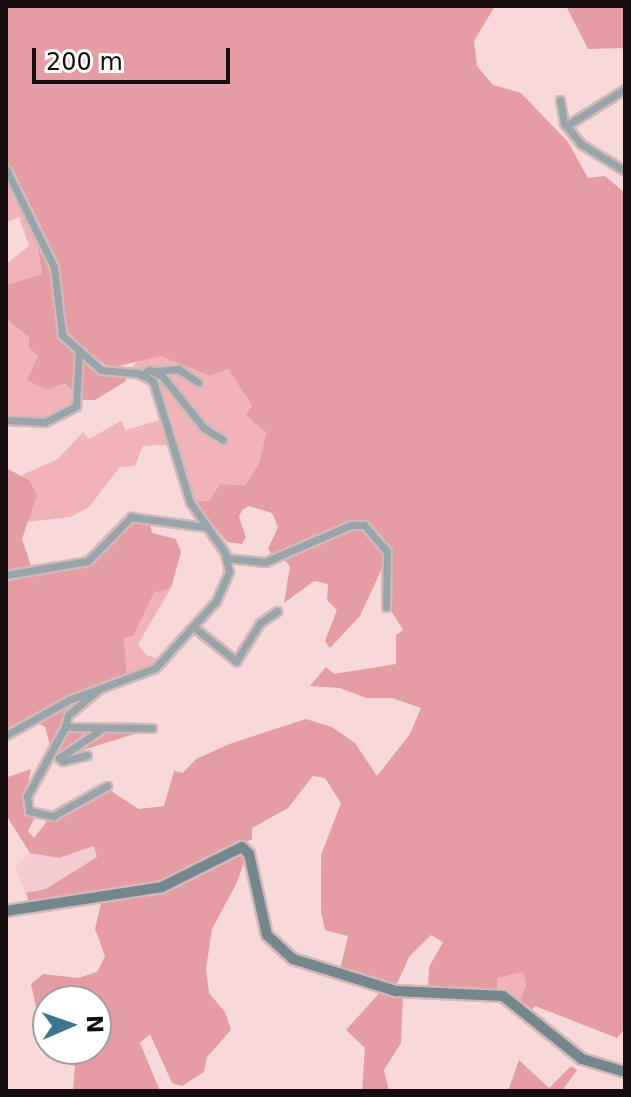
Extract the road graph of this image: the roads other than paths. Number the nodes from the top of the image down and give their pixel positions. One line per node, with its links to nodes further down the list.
1 (625, 89): 3 (street)
2 (560, 100): 3 (street)
3 (566, 126): 5 (street)
4 (6, 169): 6 (street)
5 (625, 171)
6 (79, 350): 8 (street); 10 (street)
7 (156, 371): 8 (street); 9 (street); 11 (street)
8 (143, 375): 12 (street)
9 (198, 382)
10 (6, 420)
11 (223, 440)
12 (205, 527): 13 (street); 14 (street)
13 (226, 558): 15 (street); 17 (street)
14 (6, 575)
15 (386, 607)
16 (277, 611): 17 (street)
17 (195, 628): 18 (street)
18 (100, 687): 19 (street); 22 (street)
19 (65, 727): 20 (street); 24 (street)
20 (105, 728): 21 (street); 23 (street)
21 (152, 728)
22 (6, 735)
23 (87, 755)
24 (107, 786)
25 (6, 911): 26 (street)
26 (625, 1072)

